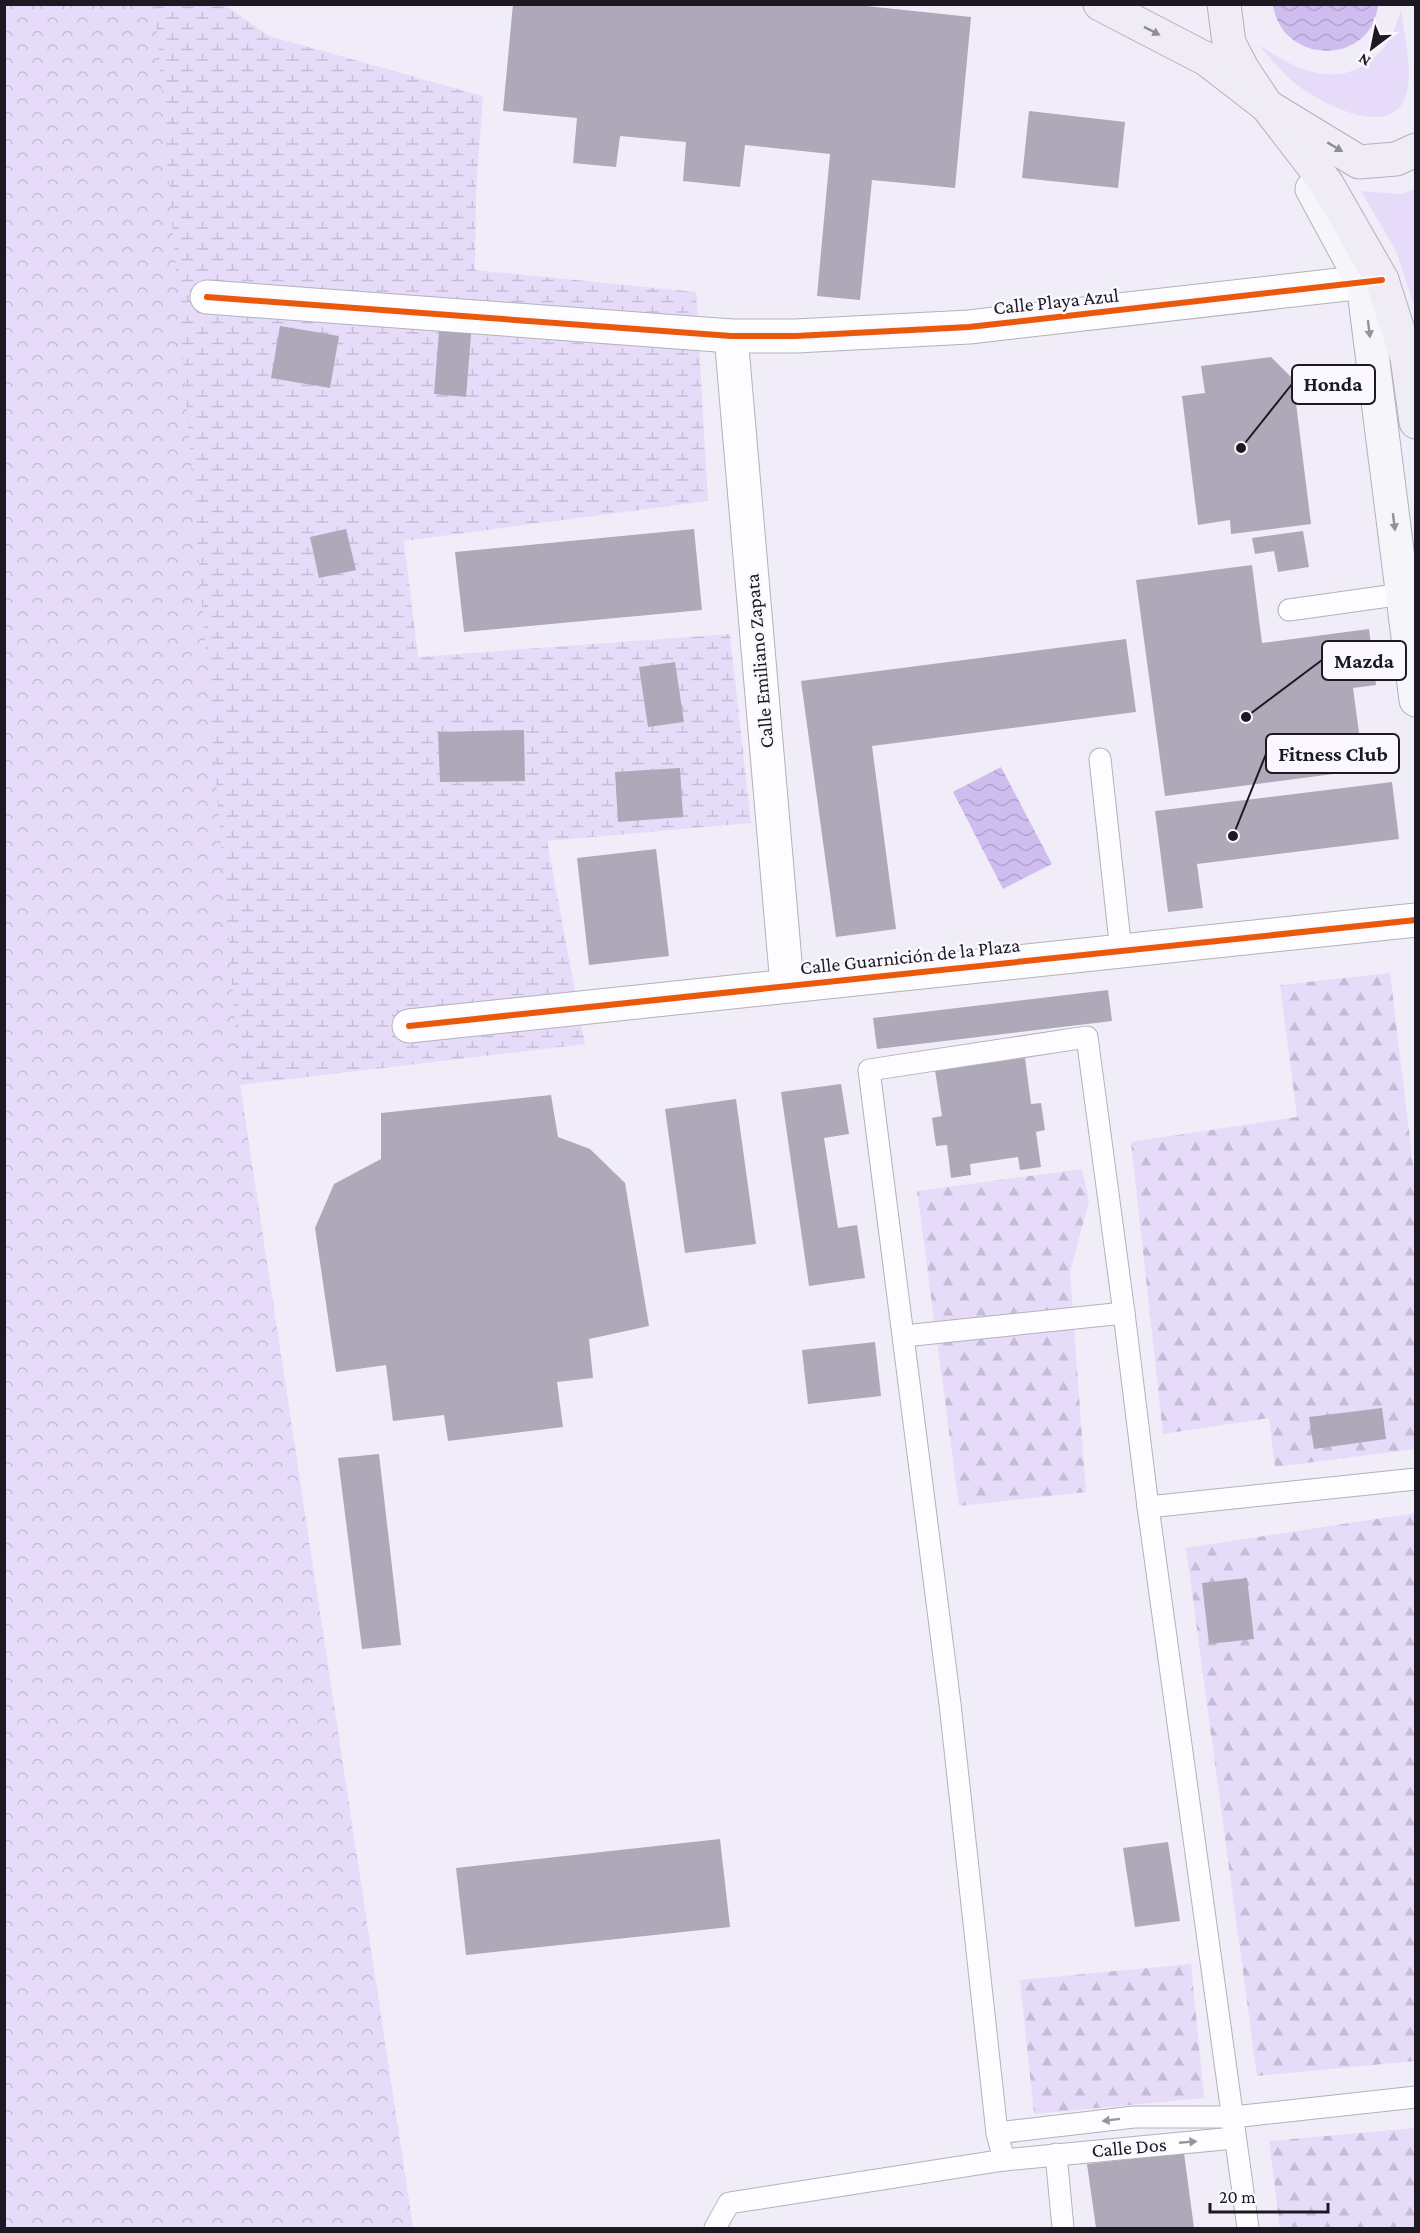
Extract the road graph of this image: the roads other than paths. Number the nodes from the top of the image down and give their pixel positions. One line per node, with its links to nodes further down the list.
1 (1100, 4): 3 (main road, one-way to 3)
2 (1224, 4): 3 (main road)
3 (1267, 106): 4 (main road, one-way to 4); 5 (main road)
4 (1416, 150)
5 (1372, 281): 7 (street, Calle Playa Azul); 8 (main road); 9 (main road, one-way to 9)
6 (207, 297): 7 (street, Calle Playa Azul)
7 (731, 336): 15 (street, Calle Emiliano Zapata)
8 (1416, 422)
9 (1403, 594): 10 (lane); 11 (main road)
10 (1289, 610)
11 (1416, 700)
12 (1100, 759): 14 (lane)
13 (1416, 920): 14 (street, Calle Guarnición de la Plaza)
14 (1121, 951): 15 (street, Calle Guarnición de la Plaza)
15 (787, 985): 16 (street, Calle Guarnición de la Plaza)
16 (409, 1026)
17 (1124, 1313): 18 (lane); 18 (lane); 20 (lane)
18 (904, 1336): 23 (lane)
19 (1416, 1479): 20 (lane)
20 (1148, 1507): 22 (lane)
21 (1416, 2097): 22 (lane, Calle Dos)
22 (1233, 2117): 23 (lane, Calle Dos, one-way to 23); 24 (lane, Calle Dos, one-way to 22); 28 (lane)
23 (997, 2133): 25 (lane)
24 (1056, 2154): 25 (lane, Calle Dos); 27 (lane)
25 (1004, 2160): 26 (lane, Calle Dos)
26 (715, 2229)
27 (1063, 2229)
28 (1248, 2229)

